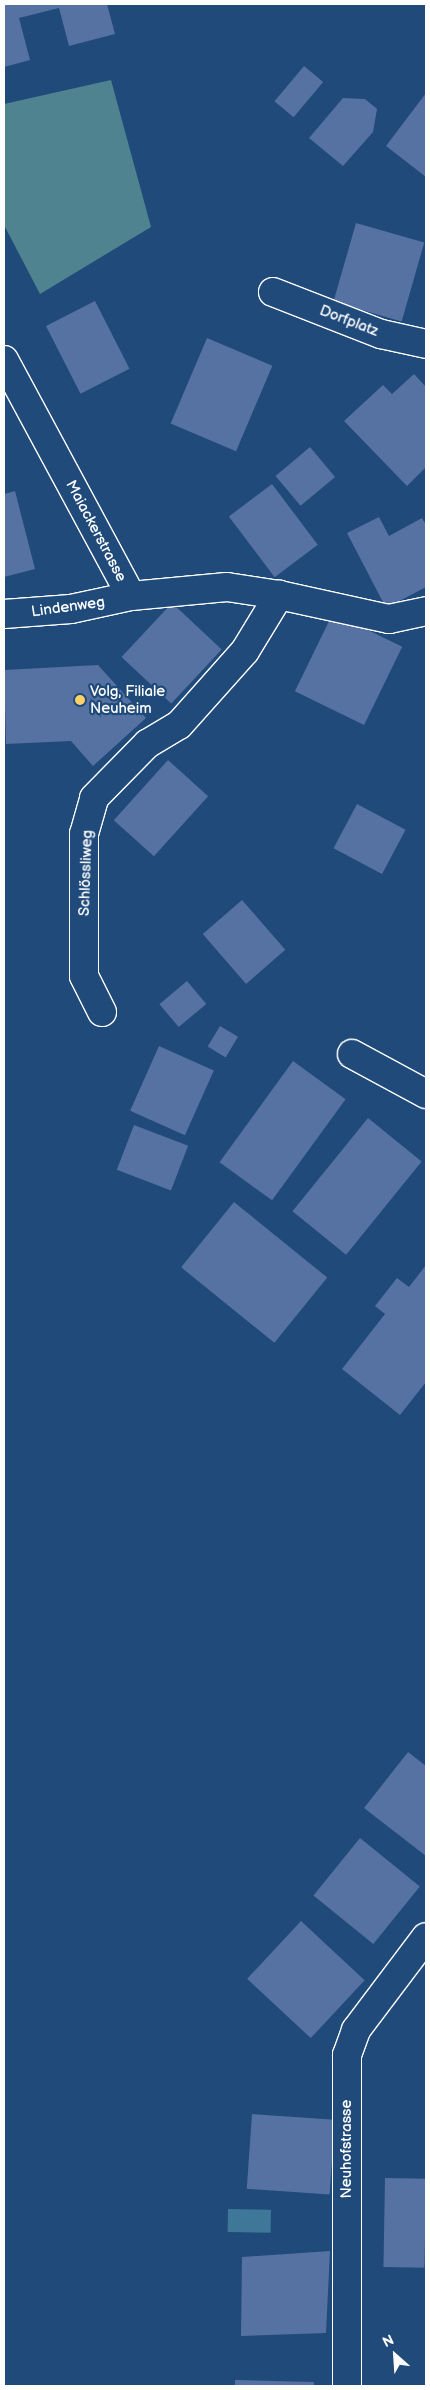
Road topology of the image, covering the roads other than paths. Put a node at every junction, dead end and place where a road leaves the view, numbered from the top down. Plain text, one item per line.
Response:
1 (273, 292) dead end
2 (426, 344) edge
3 (4, 360) edge
4 (279, 595) junction
5 (131, 596) junction
6 (426, 611) edge
7 (4, 614) edge
8 (102, 1012) dead end
9 (352, 1054) dead end
10 (426, 1094) edge
11 (426, 1937) edge
12 (347, 2386) edge

1 - 2 street, Dorfplatz
3 - 5 street, Maiackerstrasse
4 - 5 street, Maiackerstrasse
4 - 6 street, Maiackerstrasse
4 - 8 street, Schlössliweg
5 - 7 street, Lindenweg
9 - 10 street
11 - 12 street, Neuhofstrasse

